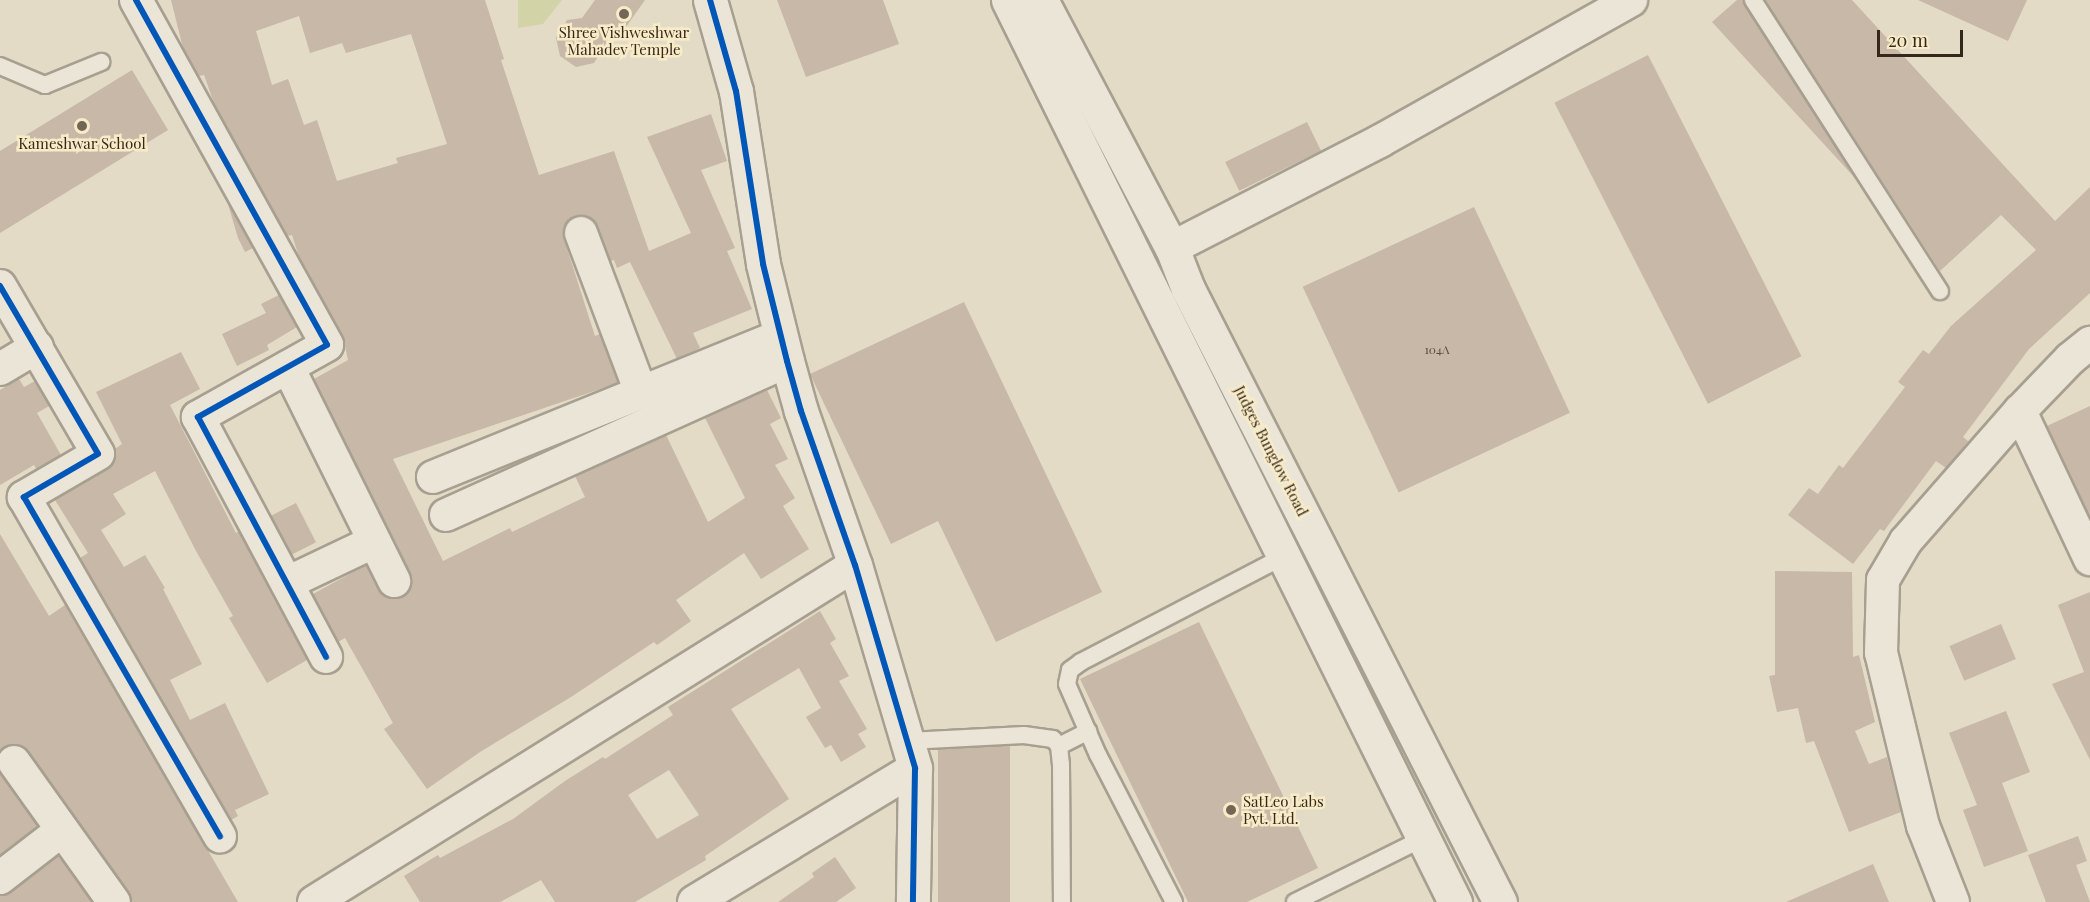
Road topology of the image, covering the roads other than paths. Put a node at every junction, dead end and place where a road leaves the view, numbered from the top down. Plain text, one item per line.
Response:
1 (136, 0) edge
2 (710, 0) edge
3 (1008, 0) edge
4 (1041, 0) edge
5 (1631, 0) edge
6 (1753, 0) edge
7 (101, 62) dead end
8 (0, 66) edge
9 (581, 233) dead end
10 (1172, 248) junction
11 (0, 286) edge
12 (1941, 291) dead end
13 (2090, 343) edge
14 (37, 347) junction
15 (784, 349) junction
16 (288, 368) junction
17 (0, 369) edge
18 (641, 393) junction
19 (2020, 411) junction
20 (433, 477) dead end
21 (446, 516) dead end
22 (373, 542) junction
23 (1285, 556) junction
24 (2090, 559) edge
25 (855, 566) junction
26 (394, 581) dead end
27 (287, 583) junction
28 (326, 657) dead end
29 (1088, 731) junction
30 (1059, 746) junction
31 (912, 755) junction
32 (14, 762) dead end
33 (62, 830) junction
34 (220, 837) dead end
35 (1424, 838) junction
36 (0, 878) edge
37 (704, 899) edge
38 (114, 902) edge
39 (314, 902) edge
40 (913, 902) edge
41 (1062, 902) edge
42 (1174, 902) edge
43 (1295, 902) edge
44 (1455, 902) edge
45 (1500, 902) edge
46 (1953, 902) edge

1 - 16 street
2 - 15 main road
3 - 23 main road
4 - 10 main road, Judges Bunglow Road
5 - 10 street
6 - 12 lane
7 - 8 lane
9 - 18 street
10 - 45 main road, Judges Bunglow Road
11 - 14 street
13 - 19 street
14 - 17 street
14 - 34 street
15 - 18 street
15 - 21 street
15 - 25 main road
16 - 22 street
16 - 27 street
18 - 20 street
19 - 24 street
19 - 46 street
22 - 26 street
22 - 27 street
23 - 29 lane
23 - 35 main road
25 - 31 main road
25 - 39 street
27 - 28 street
29 - 30 lane
29 - 42 lane
30 - 31 lane
30 - 41 lane
31 - 37 street
31 - 40 main road
32 - 33 street
33 - 36 street
33 - 38 street
35 - 43 lane
35 - 44 main road

